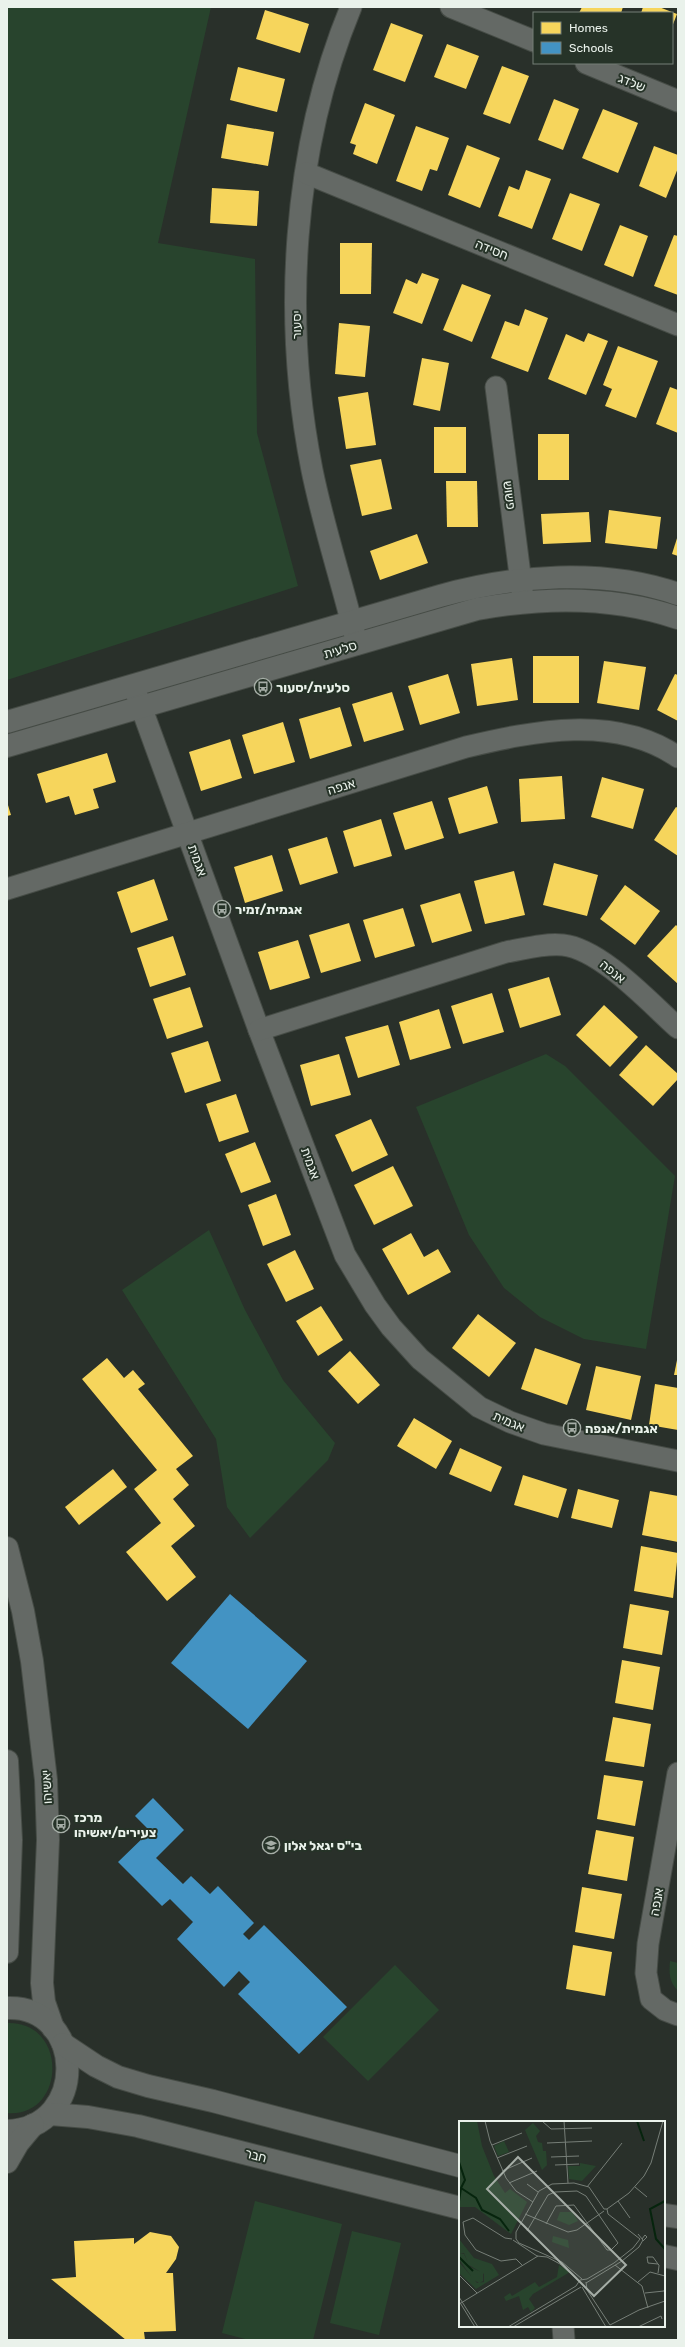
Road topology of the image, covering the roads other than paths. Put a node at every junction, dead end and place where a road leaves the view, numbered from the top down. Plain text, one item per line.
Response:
1 (351, 7) edge
2 (451, 7) edge
3 (533, 41) edge
4 (588, 64) edge
5 (678, 101) edge
6 (306, 173) junction
7 (678, 325) edge
8 (496, 387) dead end
9 (521, 580) junction
10 (678, 594) edge
11 (524, 602) junction
12 (678, 618) edge
13 (352, 621) junction
14 (358, 644) junction
15 (134, 685) junction
16 (142, 707) junction
17 (7, 722) edge
18 (7, 746) edge
19 (678, 756) edge
20 (189, 833) junction
21 (7, 889) edge
22 (678, 1028) edge
23 (259, 1030) junction
24 (678, 1461) edge
25 (7, 1548) edge
26 (7, 1760) edge
27 (678, 1773) edge
28 (7, 1952) edge
29 (7, 2008) edge
30 (678, 2015) edge
31 (58, 2036) junction
32 (42, 2120) junction
33 (7, 2131) edge
34 (7, 2162) edge
35 (459, 2166) edge
36 (459, 2208) edge
37 (665, 2215) edge
38 (678, 2217) edge
39 (665, 2256) edge
40 (678, 2259) edge
41 (563, 2327) edge
42 (564, 2340) edge

1 - 6 street, יסעור
2 - 3 street
4 - 5 street, שלדג
6 - 7 street, חסידה
6 - 13 street, יסעור
8 - 9 street, פשוש
9 - 10 street, סלעית
9 - 11 street, פשוש
9 - 13 street, סלעית
11 - 12 street, סלעית
11 - 14 street, סלעית
13 - 14 street, יסעור
13 - 15 street, סלעית
14 - 16 street, סלעית
15 - 16 street, אגמית
15 - 17 street, סלעית
16 - 18 street, סלעית
16 - 20 street, אגמית
19 - 20 street, אנפה
20 - 21 street, אנפה
20 - 23 street, אגמית
22 - 23 street, אנפה
23 - 24 street, אגמית
25 - 31 street, יאשיהו
26 - 28 street
27 - 30 street, אנפה
29 - 31 street
31 - 32 street, יאשיהו
31 - 35 street
32 - 33 street
32 - 34 street
32 - 36 street, חבר
37 - 38 street
39 - 40 street
41 - 42 street

